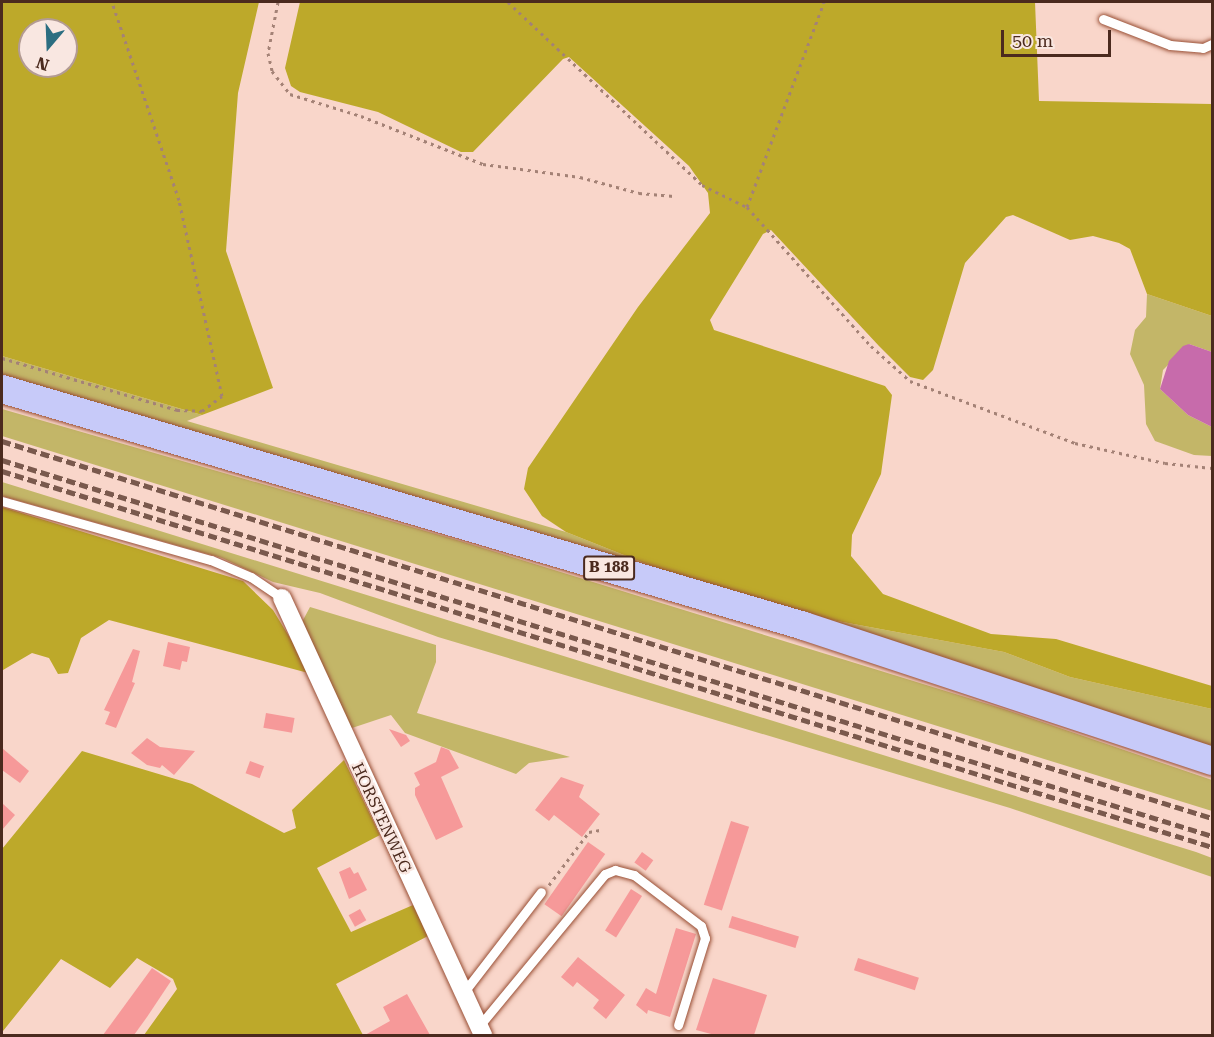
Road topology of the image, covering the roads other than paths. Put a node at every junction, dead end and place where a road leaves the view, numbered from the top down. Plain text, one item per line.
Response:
1 (1103, 19) dead end
2 (1212, 44) edge
3 (2, 389) edge
4 (2, 501) edge
5 (282, 598) joint
6 (1212, 761) edge
7 (541, 892) road end
8 (464, 992) junction
9 (678, 1024) dead end
10 (481, 1030) edge

1 - 2 lane
3 - 6 main road, B 188
4 - 5 lane
5 - 8 street, HORSTENWEG
7 - 8 lane
8 - 10 street, HORSTENWEG
9 - 10 lane

